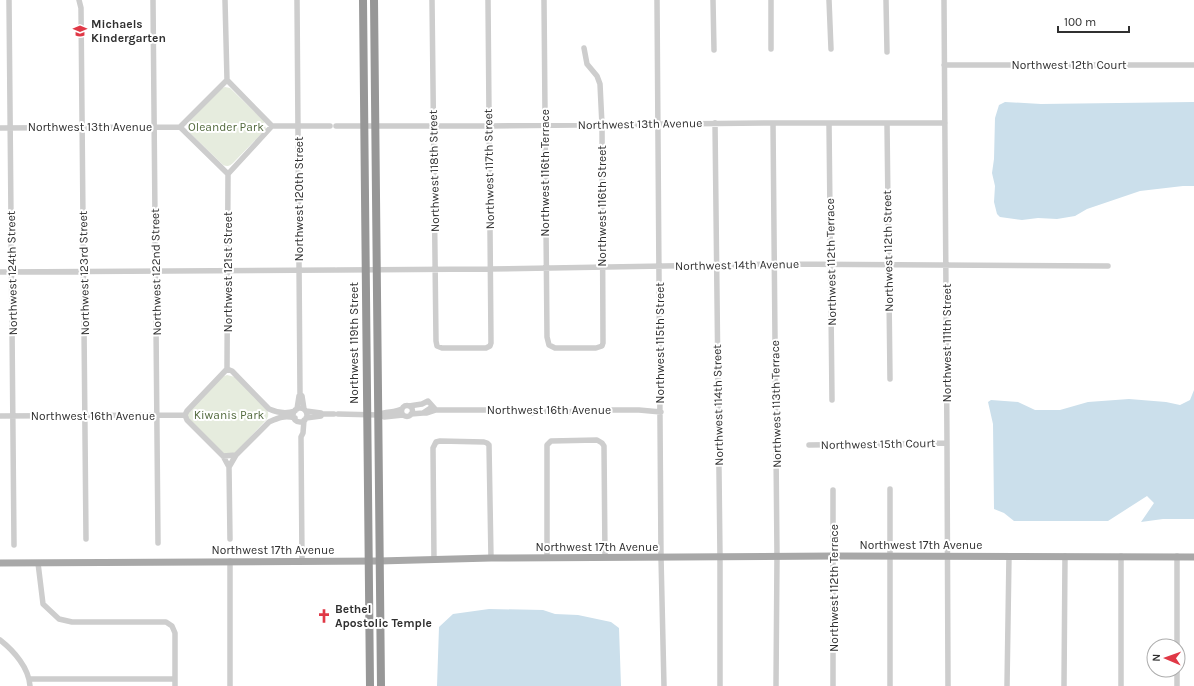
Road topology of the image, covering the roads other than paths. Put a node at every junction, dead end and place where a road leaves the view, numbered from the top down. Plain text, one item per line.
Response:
1 (9, 0) edge
2 (80, 0) edge
3 (83, 0) edge
4 (154, 0) edge
5 (226, 0) edge
6 (363, 0) edge
7 (374, 0) edge
8 (432, 0) edge
9 (488, 0) edge
10 (544, 0) edge
11 (657, 0) edge
12 (713, 0) edge
13 (770, 0) edge
14 (830, 0) edge
15 (886, 0) edge
16 (944, 0) edge
17 (297, 1) edge
18 (81, 8) junction
19 (584, 48) dead end
20 (771, 49) dead end
21 (831, 49) dead end
22 (714, 50) dead end
23 (887, 52) dead end
24 (944, 65) junction
25 (1194, 65) edge
26 (227, 80) junction
27 (716, 123) junction
28 (773, 123) junction
29 (829, 123) junction
30 (887, 123) junction
31 (945, 123) junction
32 (658, 124) junction
33 (602, 125) junction
34 (180, 126) junction
35 (272, 126) junction
36 (330, 126) dead end
37 (336, 126) dead end
38 (364, 126) junction
39 (375, 126) junction
40 (434, 126) junction
41 (488, 126) junction
42 (545, 126) junction
43 (10, 127) junction
44 (154, 127) junction
45 (298, 127) junction
46 (0, 128) edge
47 (82, 128) junction
48 (228, 174) junction
49 (774, 264) junction
50 (831, 264) junction
51 (717, 265) junction
52 (888, 265) junction
53 (946, 265) junction
54 (1108, 266) dead end
55 (660, 267) junction
56 (546, 268) junction
57 (602, 268) junction
58 (435, 269) junction
59 (490, 269) junction
60 (228, 270) junction
61 (299, 270) junction
62 (366, 270) junction
63 (377, 270) junction
64 (84, 271) junction
65 (156, 271) junction
66 (0, 272) edge
67 (12, 272) junction
68 (491, 339) joint
69 (549, 345) joint
70 (227, 369) junction
71 (890, 379) dead end
72 (300, 394) junction
73 (832, 400) dead end
74 (422, 404) junction
75 (409, 406) junction
76 (434, 408) junction
77 (269, 409) junction
78 (402, 409) junction
79 (296, 410) junction
80 (305, 410) junction
81 (423, 412) junction
82 (661, 412) junction
83 (322, 414) junction
84 (411, 414) junction
85 (157, 415) junction
86 (185, 415) junction
87 (367, 415) junction
88 (378, 415) junction
89 (403, 415) junction
90 (0, 416) edge
91 (13, 416) junction
92 (85, 416) junction
93 (296, 419) junction
94 (305, 419) junction
95 (269, 422) junction
96 (301, 436) junction
97 (947, 443) junction
98 (809, 445) dead end
99 (236, 455) junction
100 (223, 456) junction
101 (229, 467) junction
102 (890, 489) dead end
103 (833, 490) dead end
104 (86, 539) dead end
105 (230, 539) dead end
106 (158, 543) dead end
107 (14, 545) dead end
108 (948, 555) junction
109 (777, 556) junction
110 (834, 556) junction
111 (891, 556) junction
112 (1009, 556) junction
113 (1065, 556) junction
114 (1121, 556) junction
115 (1177, 556) junction
116 (605, 557) junction
117 (661, 557) junction
118 (720, 557) junction
119 (1194, 557) edge
120 (491, 558) junction
121 (547, 558) junction
122 (302, 560) junction
123 (434, 560) junction
124 (230, 561) junction
125 (368, 561) junction
126 (379, 561) junction
127 (0, 563) edge
128 (38, 563) junction
129 (1177, 638) edge
130 (0, 640) edge
131 (175, 678) junction
132 (29, 679) junction
133 (30, 686) edge
134 (175, 686) edge
135 (230, 686) edge
136 (370, 686) edge
137 (381, 686) edge
138 (664, 686) edge
139 (720, 686) edge
140 (776, 686) edge
141 (833, 686) edge
142 (890, 686) edge
143 (948, 686) edge
144 (1007, 686) edge
145 (1064, 686) edge
146 (1121, 686) edge

1 - 43 street, Northwest 124th Street
2 - 18 street, Northwest 123rd Street
3 - 18 street, Northwest 123rd Street
4 - 44 street, Northwest 122nd Street
5 - 26 street
6 - 38 highway, Northwest 119th Street
7 - 39 highway, Northwest 119th Street
8 - 40 street, Northwest 118th Street
9 - 41 street, Northwest 117th Street
10 - 42 street, Northwest 116th Terrace
11 - 32 street, Northwest 115th Street
12 - 22 street
13 - 20 street
14 - 21 street
15 - 23 street
16 - 24 street, Northwest 111th Street
17 - 45 street, Northwest 120th Street
18 - 47 street, Northwest 123rd Street
19 - 33 street, Northwest 116th Street
24 - 25 street, Northwest 12th Court
24 - 31 street, Northwest 111th Street
26 - 34 street
26 - 35 street
27 - 28 street, Northwest 13th Avenue
27 - 32 street, Northwest 13th Avenue
27 - 51 street, Northwest 114th Street
28 - 29 street, Northwest 13th Avenue
28 - 49 street, Northwest 113th Terrace
29 - 30 street, Northwest 13th Avenue
29 - 50 street, Northwest 112th Terrace
30 - 31 street, Northwest 13th Avenue
30 - 52 street, Northwest 112th Street
31 - 53 street, Northwest 111th Street
32 - 33 street, Northwest 13th Avenue
32 - 55 street, Northwest 115th Street
33 - 42 street, Northwest 13th Avenue
33 - 57 street, Northwest 116th Street
34 - 44 street, Northwest 13th Avenue
34 - 48 street
35 - 45 street
35 - 48 street
36 - 45 street
37 - 38 street, Northwest 13th Avenue
38 - 39 street, Northwest 13th Avenue
38 - 62 highway, Northwest 119th Street
39 - 40 street, Northwest 13th Avenue
39 - 63 highway, Northwest 119th Street
40 - 41 street, Northwest 13th Avenue
40 - 58 street, Northwest 118th Street
41 - 42 street, Northwest 13th Avenue
41 - 59 street, Northwest 117th Street
42 - 56 street, Northwest 116th Terrace
43 - 46 street, Northwest 13th Avenue
43 - 47 street, Northwest 13th Avenue
43 - 67 street, Northwest 124th Street
44 - 47 street, Northwest 13th Avenue
44 - 65 street, Northwest 122nd Street
45 - 61 street, Northwest 120th Street
47 - 64 street, Northwest 123rd Street
48 - 60 street, Northwest 121st Street
49 - 50 street, Northwest 14th Avenue
49 - 51 street, Northwest 14th Avenue
49 - 109 street, Northwest 113th Terrace
50 - 52 street, Northwest 14th Avenue
50 - 73 street, Northwest 112th Terrace
51 - 55 street, Northwest 14th Avenue
51 - 118 street, Northwest 114th Street
52 - 53 street, Northwest 14th Avenue
52 - 71 street, Northwest 112th Street
53 - 54 street, Northwest 14th Avenue
53 - 97 street, Northwest 111th Street
55 - 57 street, Northwest 14th Avenue
55 - 82 street, Northwest 115th Street
56 - 57 street, Northwest 14th Avenue
56 - 59 street, Northwest 14th Avenue
56 - 69 street, Northwest 116th Terrace
57 - 69 street, Northwest 116th Street
58 - 59 street, Northwest 14th Avenue
58 - 63 street, Northwest 14th Avenue
58 - 68 street, Northwest 118th Street
59 - 68 street, Northwest 117th Street
60 - 61 street, Northwest 14th Avenue
60 - 65 street, Northwest 14th Avenue
60 - 70 street, Northwest 121st Street
61 - 62 street, Northwest 14th Avenue
61 - 72 street, Northwest 120th Street
62 - 63 street, Northwest 14th Avenue
62 - 87 highway, Northwest 119th Street
63 - 88 highway, Northwest 119th Street
64 - 65 street, Northwest 14th Avenue
64 - 67 street, Northwest 14th Avenue
64 - 92 street, Northwest 123rd Street
65 - 85 street, Northwest 122nd Street
66 - 67 street, Northwest 14th Avenue
67 - 91 street, Northwest 124th Street
70 - 77 street
70 - 86 street
72 - 79 street, Northwest 120th Street
72 - 80 street, Northwest 120th Street
74 - 75 street, Northwest 16th Avenue
74 - 76 street, Northwest 16th Avenue
74 - 81 street
75 - 78 street, Northwest 16th Avenue
75 - 84 street
76 - 81 street, Northwest 16th Avenue
76 - 82 street, Northwest 16th Avenue
77 - 79 street
77 - 95 street
78 - 88 street, Northwest 16th Avenue
78 - 89 street
79 - 80 street
79 - 93 street, Northwest 120th Street
80 - 83 street
80 - 94 street, Northwest 120th Street
81 - 84 street, Northwest 16th Avenue
82 - 117 street, Northwest 115th Street
83 - 87 street, Northwest 16th Avenue
83 - 94 street
84 - 89 street, Northwest 16th Avenue
85 - 86 street, Northwest 16th Avenue
85 - 92 street, Northwest 16th Avenue
85 - 106 street, Northwest 122nd Street
86 - 100 street
87 - 88 street, Northwest 16th Avenue
87 - 125 highway, Northwest 119th Street
88 - 89 street, Northwest 16th Avenue
88 - 126 highway, Northwest 119th Street
90 - 91 street, Northwest 16th Avenue
91 - 92 street, Northwest 16th Avenue
91 - 107 street, Northwest 124th Street
92 - 104 street, Northwest 123rd Street
93 - 94 street
93 - 95 street
93 - 96 street, Northwest 120th Street
94 - 96 street, Northwest 120th Street
95 - 99 street
96 - 122 street, Northwest 120th Street
97 - 98 street, Northwest 15th Court
97 - 108 street, Northwest 111th Street
99 - 100 street
99 - 101 street
100 - 101 street
101 - 105 street
102 - 111 street
103 - 110 street, Northwest 112th Terrace
108 - 111 main road, Northwest 17th Avenue
108 - 112 main road, Northwest 17th Avenue
108 - 143 street, Northwest 111th Street
109 - 110 main road, Northwest 17th Avenue
109 - 118 main road, Northwest 17th Avenue
109 - 140 street, Northwest 113th Terrace
110 - 111 main road, Northwest 17th Avenue
110 - 141 street, Northwest 112th Terrace
111 - 142 street
112 - 113 main road, Northwest 17th Avenue
112 - 144 street
113 - 114 main road, Northwest 17th Avenue
113 - 145 street
114 - 115 main road, Northwest 17th Avenue
114 - 146 street
115 - 119 main road, Northwest 17th Avenue
115 - 129 street
116 - 117 main road, Northwest 17th Avenue
116 - 121 main road, Northwest 17th Avenue
116 - 121 street
117 - 118 main road, Northwest 17th Avenue
117 - 138 street, Northwest 115th Street
118 - 139 street, Northwest 114th Street
120 - 121 main road, Northwest 17th Avenue
120 - 123 main road, Northwest 17th Avenue
120 - 123 street
122 - 124 main road, Northwest 17th Avenue
122 - 125 main road, Northwest 17th Avenue
123 - 126 main road, Northwest 17th Avenue
124 - 128 main road, Northwest 17th Avenue
124 - 135 street
125 - 126 main road, Northwest 17th Avenue
125 - 136 highway, Northwest 119th Street
126 - 137 highway, Northwest 119th Street
127 - 128 main road, Northwest 17th Avenue
128 - 131 street
130 - 132 street
131 - 132 street
131 - 134 street
132 - 133 street

